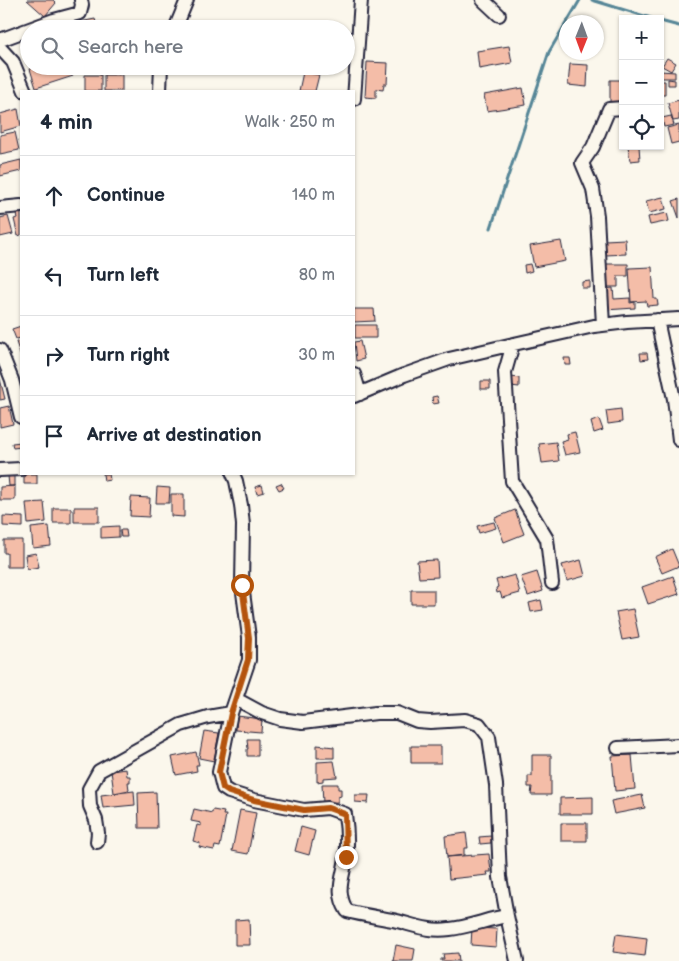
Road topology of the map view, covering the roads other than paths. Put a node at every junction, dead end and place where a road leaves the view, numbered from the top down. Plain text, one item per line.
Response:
1 (81, 0) edge
2 (187, 0) edge
3 (361, 0) edge
4 (483, 0) edge
5 (499, 15) dead end
6 (56, 20) edge
7 (178, 20) edge
8 (20, 32) edge
9 (0, 40) edge
10 (0, 48) edge
11 (161, 75) edge
12 (25, 90) edge
13 (160, 90) edge
14 (355, 90) edge
15 (619, 108) edge
16 (20, 206) edge
17 (0, 208) edge
18 (679, 319) edge
19 (657, 320) junction
20 (603, 325) junction
21 (513, 344) junction
22 (0, 350) edge
23 (355, 381) edge
24 (357, 395) edge
25 (20, 413) edge
26 (679, 440) edge
27 (0, 470) edge
28 (20, 470) edge
29 (233, 475) edge
30 (552, 583) dead end
31 (236, 698) junction
32 (231, 713) junction
33 (679, 745) edge
34 (618, 748) dead end
35 (97, 842) dead end
36 (507, 916) junction
37 (518, 961) edge

1 - 6 street
2 - 7 street
3 - 14 street
4 - 5 street
8 - 9 street
10 - 12 street
11 - 13 street
15 - 20 street
16 - 17 street
18 - 19 street
19 - 20 street
19 - 26 street
20 - 21 street
21 - 24 street
21 - 30 street
22 - 25 street
23 - 24 street
27 - 28 street
29 - 31 street
31 - 32 street
31 - 36 street
32 - 35 street
32 - 36 street
33 - 34 street
36 - 37 street

